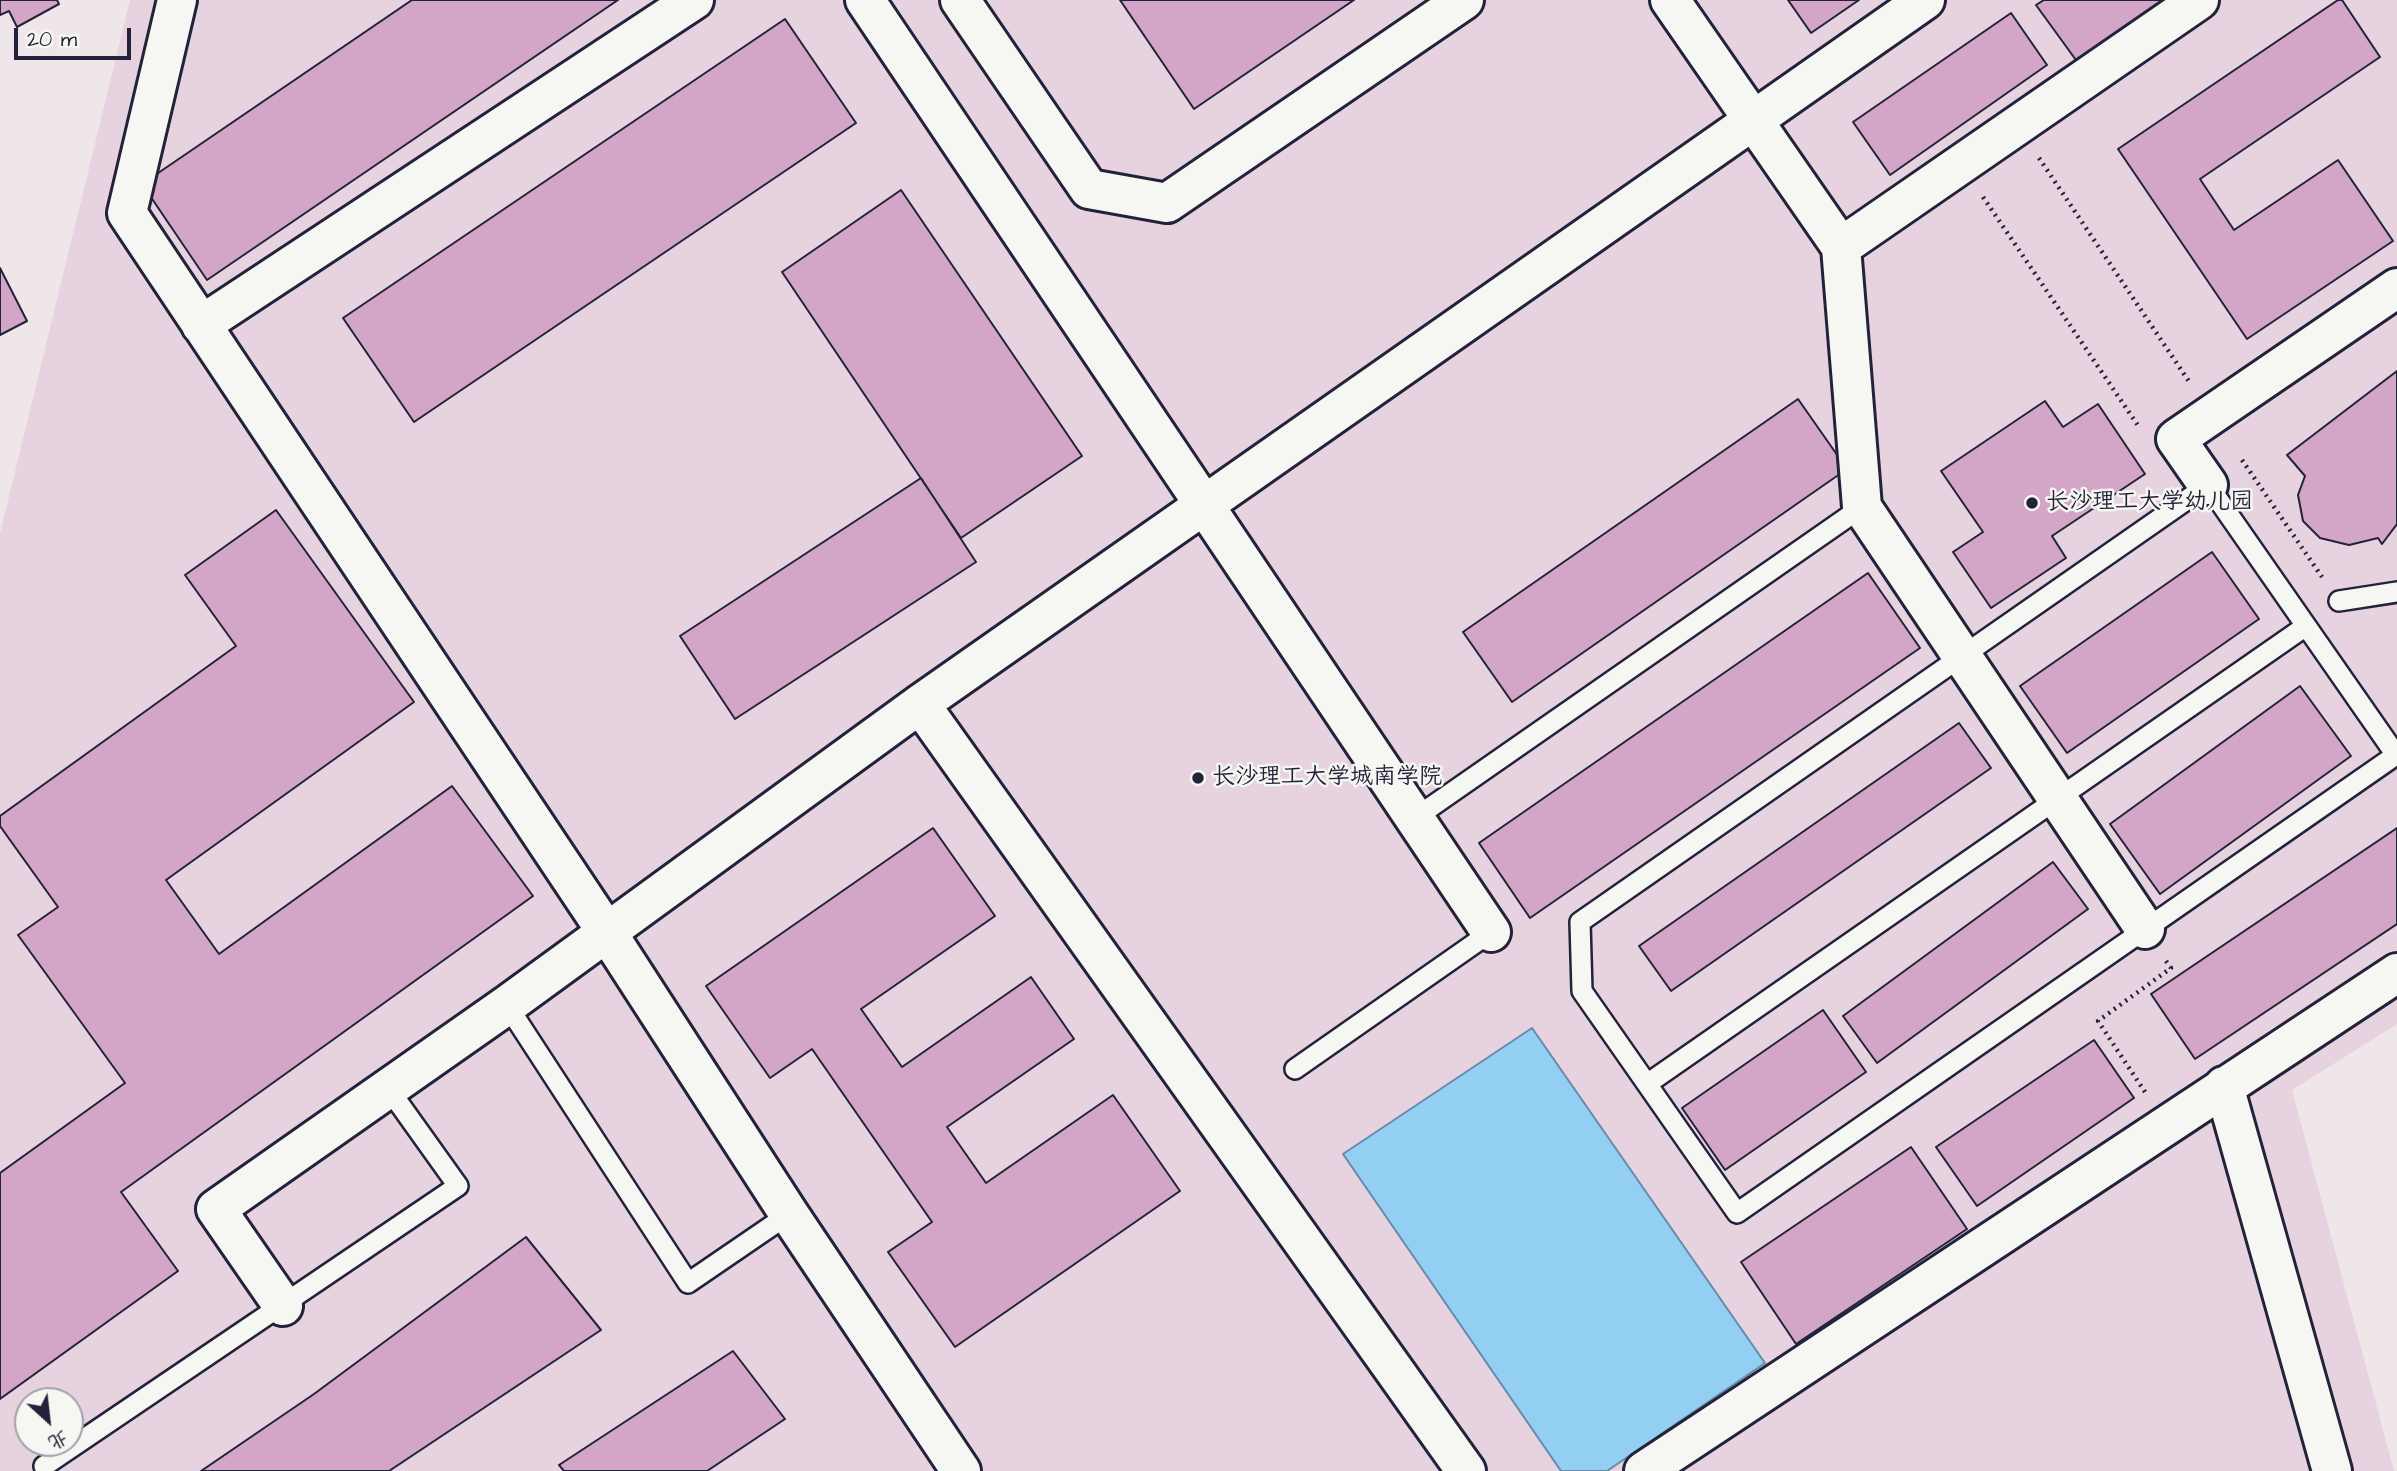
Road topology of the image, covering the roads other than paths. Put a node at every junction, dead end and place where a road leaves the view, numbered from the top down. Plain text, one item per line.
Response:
1 (177, 0) edge
2 (694, 0) edge
3 (865, 0) edge
4 (960, 0) edge
5 (1464, 0) edge
6 (1670, 0) edge
7 (1925, 0) edge
8 (2199, 0) edge
9 (1753, 119) junction
10 (1841, 247) junction
11 (2397, 288) edge
12 (201, 325) junction
13 (2208, 485) junction
14 (1205, 503) junction
15 (1862, 507) junction
16 (2397, 592) edge
17 (2339, 601) road end
18 (2306, 626) junction
19 (1962, 656) junction
20 (920, 704) junction
21 (2058, 799) junction
22 (1415, 818) junction
23 (2145, 929) junction
24 (606, 931) junction
25 (1491, 932) joint
26 (2397, 973) edge
27 (507, 1005) junction
28 (1295, 1069) dead end
29 (1647, 1084) junction
30 (2224, 1086) junction
31 (388, 1088) junction
32 (789, 1213) junction
33 (283, 1306) junction
34 (44, 1466) dead end
35 (961, 1471) edge
36 (1466, 1471) edge
37 (1644, 1471) edge
38 (2332, 1471) edge

1 - 12 street
2 - 12 street
3 - 14 street
4 - 5 street
6 - 9 street
7 - 9 street
8 - 10 street
9 - 10 street
9 - 14 street
10 - 15 street
11 - 13 street
12 - 24 street
13 - 18 lane
13 - 19 lane
14 - 20 street
14 - 22 street
15 - 19 street
15 - 22 lane
16 - 17 lane
18 - 21 lane
18 - 23 lane
19 - 21 street
19 - 29 lane
20 - 24 street
20 - 36 street
21 - 23 street
21 - 29 lane
22 - 25 street
23 - 29 lane
24 - 27 street
24 - 32 street
25 - 28 lane
26 - 30 street
27 - 31 street
27 - 32 lane
30 - 37 street
30 - 38 street
31 - 33 street
31 - 33 lane
32 - 35 street
33 - 34 lane

